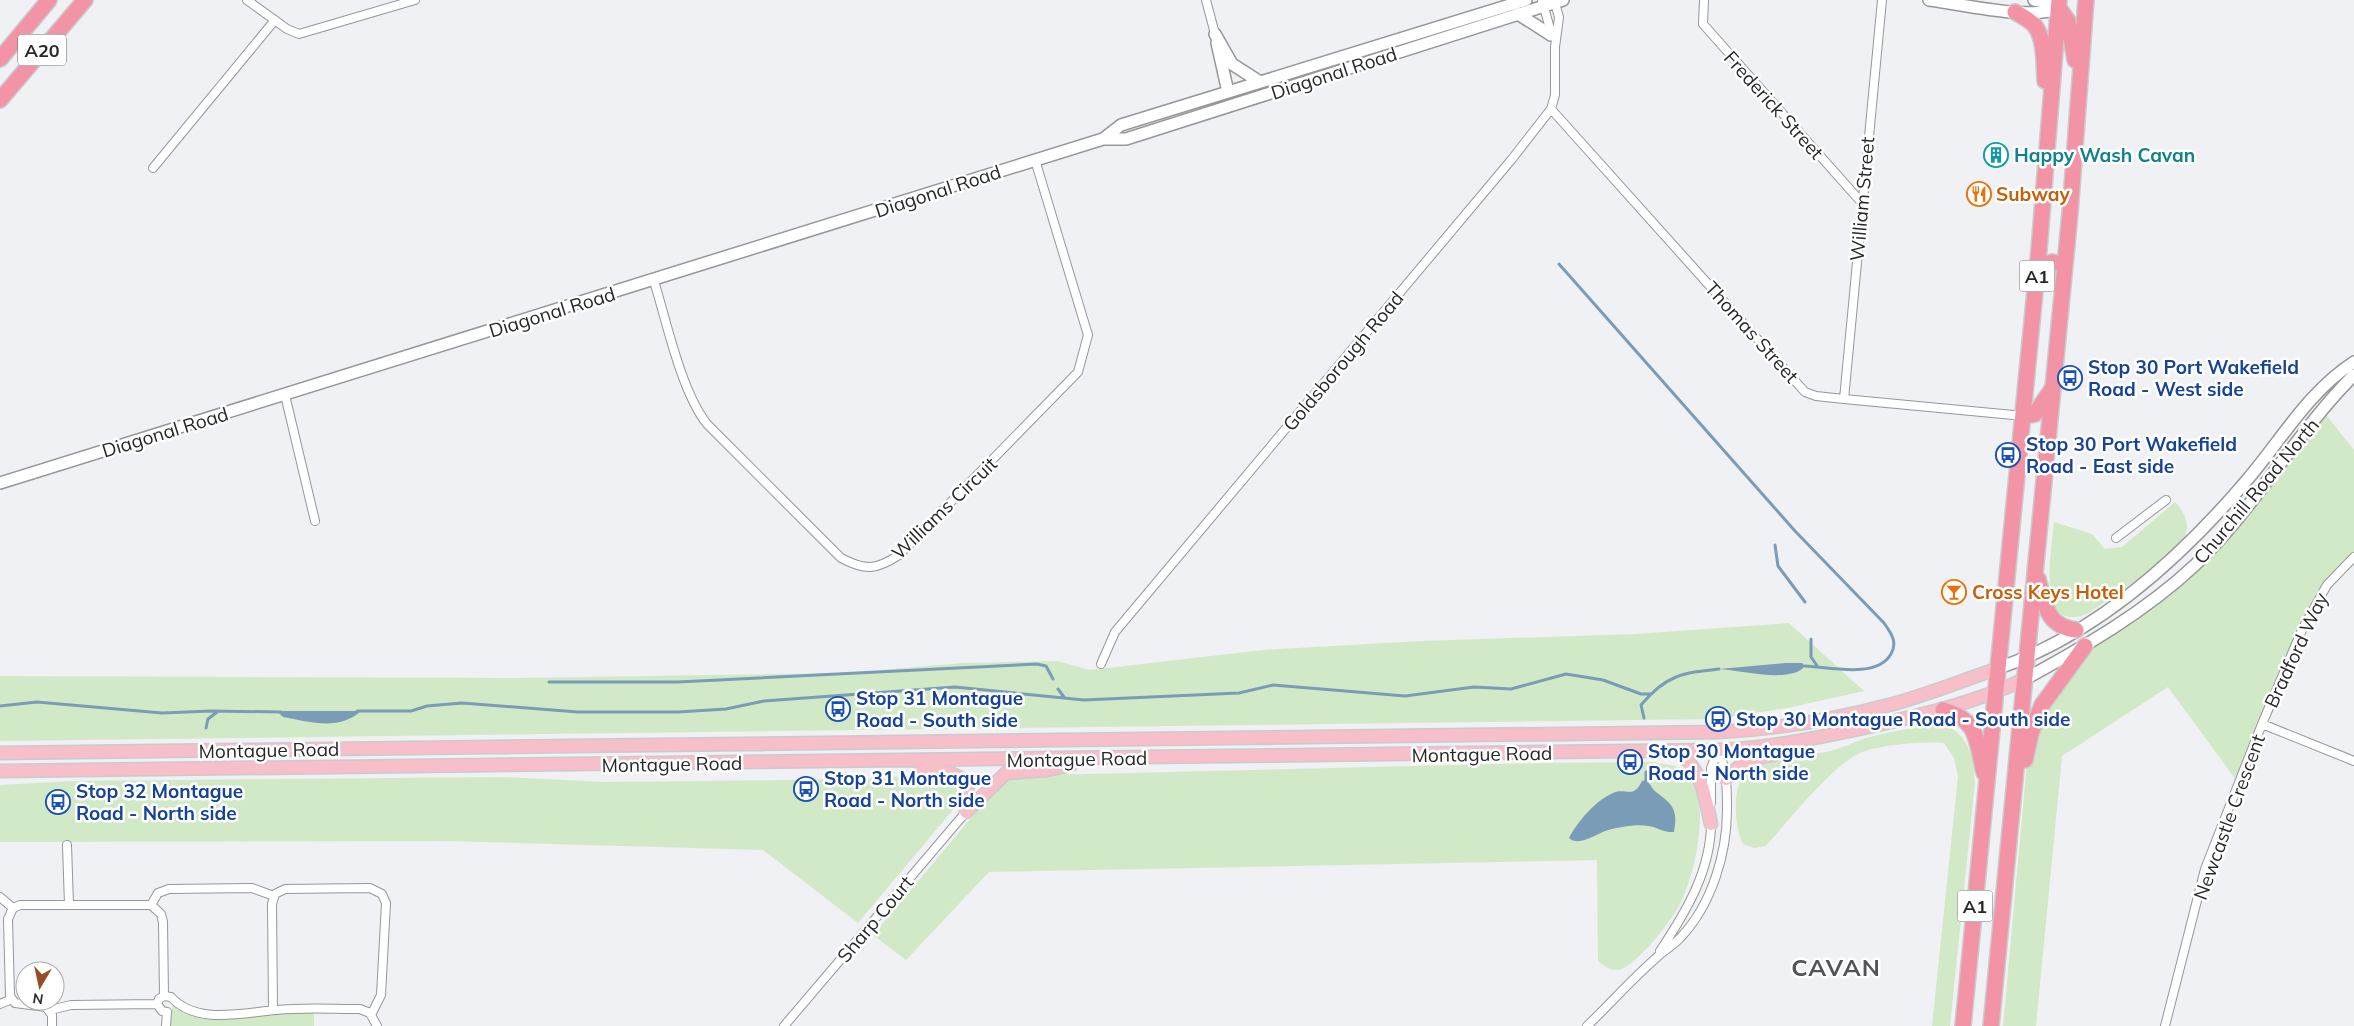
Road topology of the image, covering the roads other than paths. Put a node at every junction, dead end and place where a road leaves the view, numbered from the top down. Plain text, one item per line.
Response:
1 (49, 0) edge
2 (85, 0) edge
3 (247, 0) edge
4 (414, 0) edge
5 (1206, 0) edge
6 (1526, 0) edge
7 (1704, 0) edge
8 (1882, 0) edge
9 (1929, 0) edge
10 (2034, 0) edge
11 (2086, 0) edge
12 (1551, 2) edge
13 (2062, 3) edge
14 (2015, 12) junction
15 (1518, 14) junction
16 (275, 20) junction
17 (1215, 34) junction
18 (1551, 35) junction
19 (1555, 47) junction
20 (0, 59) edge
21 (1260, 82) junction
22 (1228, 92) junction
23 (2078, 93) junction
24 (1260, 97) junction
25 (0, 100) edge
26 (1551, 109) junction
27 (2049, 137) junction
28 (1103, 139) junction
29 (1035, 160) junction
30 (153, 168) dead end
31 (1862, 203) junction
32 (2066, 266) junction
33 (654, 280) junction
34 (2035, 295) junction
35 (2354, 362) edge
36 (2354, 376) edge
37 (2054, 385) junction
38 (285, 395) junction
39 (1844, 399) junction
40 (2024, 416) junction
41 (0, 483) edge
42 (2166, 500) dead end
43 (315, 521) dead end
44 (2209, 524) junction
45 (2116, 538) dead end
46 (2215, 544) junction
47 (2354, 557) edge
48 (2035, 570) junction
49 (2076, 630) junction
50 (2085, 646) junction
51 (2027, 658) junction
52 (1101, 664) dead end
53 (1999, 668) junction
54 (2025, 679) junction
55 (1996, 693) junction
56 (1943, 710) junction
57 (2262, 724) junction
58 (1775, 727) junction
59 (1864, 728) junction
60 (1611, 734) junction
61 (1718, 750) junction
62 (1678, 752) junction
63 (0, 753) edge
64 (1107, 759) junction
65 (2354, 761) edge
66 (888, 762) junction
67 (0, 771) edge
68 (1726, 779) junction
69 (1987, 786) junction
70 (966, 812) junction
71 (1711, 824) junction
72 (2011, 826) junction
73 (67, 846) dead end
74 (274, 896) junction
75 (0, 897) edge
76 (69, 905) junction
77 (151, 905) junction
78 (13, 908) junction
79 (1656, 957) junction
80 (164, 996) junction
81 (12, 999) junction
82 (15, 1001) edge
83 (174, 1003) junction
84 (0, 1004) edge
85 (158, 1004) junction
86 (65, 1006) edge
87 (273, 1010) junction
88 (50, 1011) edge
89 (167, 1012) junction
90 (371, 1015) junction
91 (52, 1026) edge
92 (166, 1026) edge
93 (377, 1026) edge
94 (784, 1026) edge
95 (1587, 1026) edge
96 (1963, 1026) edge
97 (1991, 1026) edge
98 (2165, 1026) edge

1 - 20 highway, A20
2 - 25 highway, A20
3 - 16 street
4 - 16 street
5 - 17 street
6 - 21 street, Diagonal Road
7 - 31 street, Frederick Street
8 - 31 street, William Street
9 - 14 street
10 - 13 street
11 - 23 highway, A1
12 - 15 street, Diagonal Road
12 - 18 street, Goldsborough Road
12 - 19 street, Goldsborough Road
13 - 14 street
13 - 23 highway
13 - 27 highway, A1
14 - 27 highway
15 - 18 street
15 - 24 street, Diagonal Road
16 - 30 street
17 - 21 street
17 - 22 street
18 - 19 street, Goldsborough Road
19 - 26 street, Goldsborough Road
21 - 22 street, Diagonal Road
22 - 24 street
22 - 28 street, Diagonal Road
23 - 32 highway, A1
24 - 28 street, Diagonal Road
26 - 39 street, Thomas Street
26 - 52 street, Goldsborough Road
27 - 34 highway, A1
28 - 29 street, Diagonal Road
29 - 33 street, Diagonal Road
29 - 33 street, Williams Circuit
31 - 39 street, William Street
32 - 34 highway
32 - 37 highway, A1
33 - 38 street, Diagonal Road
34 - 40 highway, A1
35 - 44 street, Churchill Road North
36 - 46 street, Churchill Road North
37 - 40 highway
37 - 48 highway, A1
38 - 41 street, Diagonal Road
38 - 43 street
39 - 40 street, Thomas Street
40 - 53 highway, A1
42 - 45 street
44 - 46 street
44 - 49 street, Churchill Road North
46 - 50 street, Churchill Road North
47 - 57 street, Bradford Way
48 - 49 highway
48 - 51 highway, A1
49 - 51 street, Churchill Road North
50 - 54 street, Churchill Road North
50 - 72 highway
51 - 53 street, Churchill Road North
51 - 54 highway, A1
53 - 55 highway, A1
53 - 58 main road, Montague Road
54 - 55 main road, Montague Road
54 - 72 highway, A1
55 - 56 main road, Montague Road
55 - 69 highway, A1
56 - 59 main road, Montague Road
56 - 69 highway
57 - 65 street
57 - 98 street, Newcastle Crescent
58 - 60 main road, Montague Road
58 - 61 main road
59 - 61 main road, Montague Road
59 - 68 main road
60 - 61 main road
60 - 63 main road, Montague Road
61 - 62 main road, Montague Road
61 - 68 street
61 - 71 street
62 - 64 main road, Montague Road
62 - 71 main road
64 - 66 main road, Montague Road
64 - 70 main road
66 - 67 main road, Montague Road
66 - 70 main road
68 - 79 street
69 - 96 highway, A1
70 - 94 street, Sharp Court
71 - 79 street
72 - 97 highway, A1
73 - 76 street
74 - 77 street
74 - 87 street
74 - 90 street
75 - 78 street
76 - 77 street
76 - 78 street
77 - 80 street
78 - 81 street
79 - 95 street
80 - 83 street
80 - 85 street
81 - 82 street
81 - 84 street
83 - 87 street
83 - 89 street
85 - 86 street
85 - 89 street
87 - 90 street
88 - 91 street
89 - 92 street
90 - 93 street

